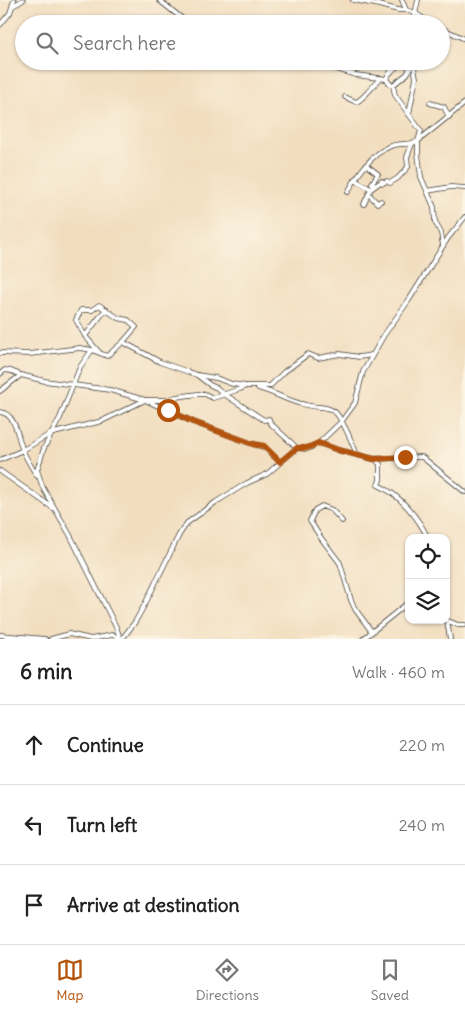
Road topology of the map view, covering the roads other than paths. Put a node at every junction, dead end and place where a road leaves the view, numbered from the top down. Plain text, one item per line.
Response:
1 (14, 0) edge
2 (23, 0) edge
3 (159, 0) edge
4 (353, 0) edge
5 (402, 0) edge
6 (418, 0) edge
7 (13, 6) junction
8 (406, 10) junction
9 (415, 13) junction
10 (178, 15) edge
11 (418, 15) edge
12 (0, 25) edge
13 (450, 32) edge
14 (465, 39) edge
15 (339, 70) edge
16 (393, 70) edge
17 (409, 70) edge
18 (415, 70) edge
19 (391, 72) joint
20 (384, 79) junction
21 (393, 85) junction
22 (344, 97) dead end
23 (430, 103) dead end
24 (465, 103) edge
25 (409, 114) junction
26 (449, 117) junction
27 (418, 141) junction
28 (412, 144) junction
29 (366, 164) junction
30 (355, 180) junction
31 (465, 188) edge
32 (371, 189) junction
33 (427, 191) junction
34 (348, 192) dead end
35 (381, 201) dead end
36 (364, 204) dead end
37 (465, 217) edge
38 (443, 246) junction
39 (106, 309) junction
40 (86, 336) junction
41 (123, 342) junction
42 (92, 350) junction
43 (99, 352) junction
44 (0, 354) edge
45 (372, 355) junction
46 (0, 374) edge
47 (21, 375) junction
48 (197, 375) junction
49 (74, 384) junction
50 (246, 386) junction
51 (256, 387) junction
52 (0, 391) edge
53 (224, 394) junction
54 (145, 400) junction
55 (0, 412) edge
56 (341, 422) junction
57 (50, 434) junction
58 (319, 443) junction
59 (297, 448) junction
60 (23, 450) junction
61 (357, 455) junction
62 (374, 459) junction
63 (0, 460) edge
64 (280, 462) junction
65 (0, 471) edge
66 (38, 478) junction
67 (465, 492) edge
68 (56, 512) junction
69 (342, 521) dead end
70 (426, 534) edge
71 (405, 605) edge
72 (450, 622) edge
73 (447, 624) edge
74 (465, 626) edge
75 (372, 632) junction
76 (0, 635) edge
77 (45, 639) edge
78 (51, 639) edge
79 (121, 639) edge
80 (362, 639) edge
81 (450, 639) edge

1 - 7 street
2 - 7 street
3 - 10 street
4 - 8 street
5 - 8 street
6 - 9 street
7 - 12 street
8 - 9 street
9 - 11 street
13 - 14 street
15 - 20 street
16 - 19 street
17 - 21 street
18 - 25 street
19 - 20 street
20 - 21 street
20 - 22 street
21 - 25 street
23 - 26 street
24 - 26 street
25 - 27 street
26 - 27 street
27 - 28 street
27 - 33 street
28 - 29 street
28 - 32 street
29 - 30 street
29 - 32 street
30 - 32 street
30 - 34 street
31 - 33 street
32 - 35 street
32 - 36 street
33 - 38 street
37 - 38 street
38 - 45 street
39 - 40 street
39 - 40 street
39 - 41 street
40 - 43 street
41 - 43 street
41 - 48 street
42 - 43 street
42 - 44 street
42 - 49 street
45 - 51 street
45 - 56 street
46 - 47 street
47 - 49 street
47 - 52 street
48 - 50 street
48 - 53 street
49 - 54 street
49 - 57 street
50 - 51 street
50 - 53 street
51 - 56 street
53 - 54 street
53 - 59 street
54 - 57 street
54 - 64 street
55 - 60 street
56 - 58 street
56 - 61 street
57 - 60 street
57 - 66 street
58 - 59 street
58 - 61 street
59 - 64 street
60 - 63 street
60 - 66 street
61 - 62 street
62 - 67 street
62 - 70 street
64 - 79 street
65 - 68 street
66 - 68 street
68 - 79 street
69 - 75 street
71 - 75 street
72 - 74 street
73 - 81 street
75 - 80 street
76 - 77 street
78 - 79 street

